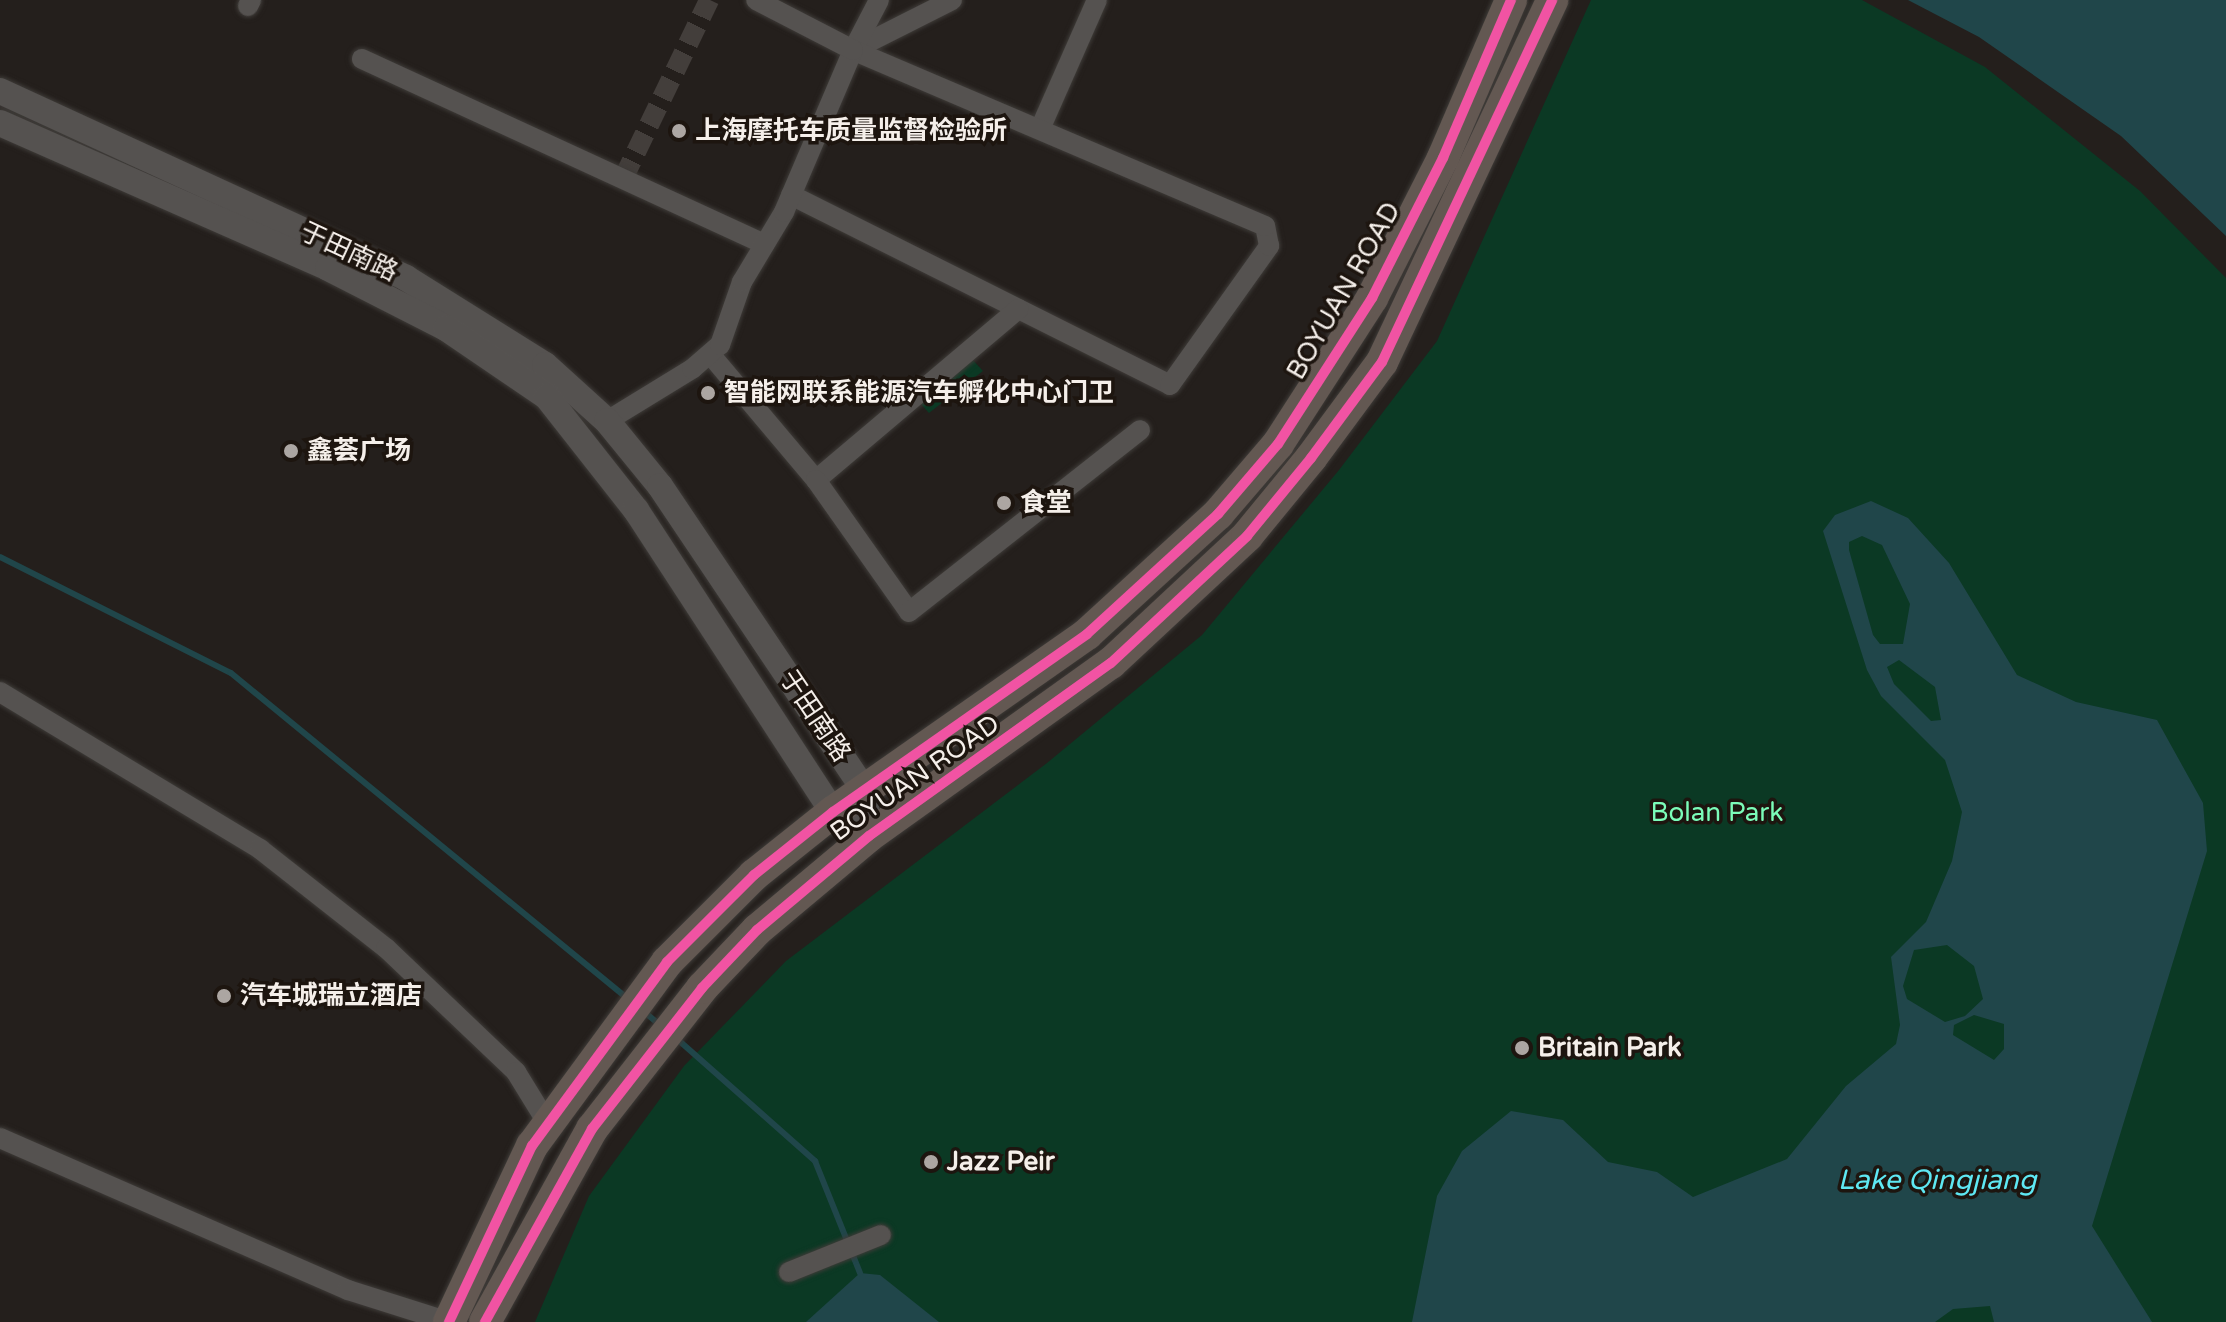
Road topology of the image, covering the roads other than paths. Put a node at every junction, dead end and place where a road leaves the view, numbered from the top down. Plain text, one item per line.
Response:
1 (879, 0) edge
2 (952, 0) edge
3 (1097, 0) edge
4 (1511, 0) edge
5 (768, 3) edge
6 (1549, 7) edge
7 (853, 50) junction
8 (362, 59) dead end
9 (0, 91) edge
10 (0, 123) edge
11 (1040, 129) junction
12 (192, 179) junction
13 (791, 195) junction
14 (182, 204) junction
15 (764, 244) junction
16 (1018, 309) junction
17 (710, 354) junction
18 (607, 421) junction
19 (1140, 430) dead end
20 (816, 480) junction
21 (0, 692) edge
22 (864, 790) junction
23 (833, 812) junction
24 (869, 836) junction
25 (548, 1124) junction
26 (0, 1138) edge
27 (881, 1235) dead end
28 (789, 1272) dead end
29 (449, 1322) edge
30 (485, 1322) edge

1 - 7 street
2 - 7 street
3 - 11 street
4 - 22 main road, BOYUAN ROAD
5 - 7 street
6 - 24 main road, BOYUAN ROAD
7 - 11 street
7 - 13 street
8 - 15 street
9 - 12 street, 于田南路
10 - 14 street, 于田南路
11 - 16 street
12 - 14 street
12 - 18 street, 于田南路
13 - 15 street
13 - 16 street
14 - 23 street, 于田南路
15 - 17 street
16 - 20 street
17 - 18 street
17 - 20 street
18 - 22 street, 于田南路
19 - 20 street
21 - 25 street
22 - 23 main road, BOYUAN ROAD
22 - 24 street, 于田南路
23 - 24 street, 于田南路
23 - 25 main road, BOYUAN ROAD
24 - 30 main road, BOYUAN ROAD
25 - 29 main road, BOYUAN ROAD
26 - 29 street
27 - 28 street

